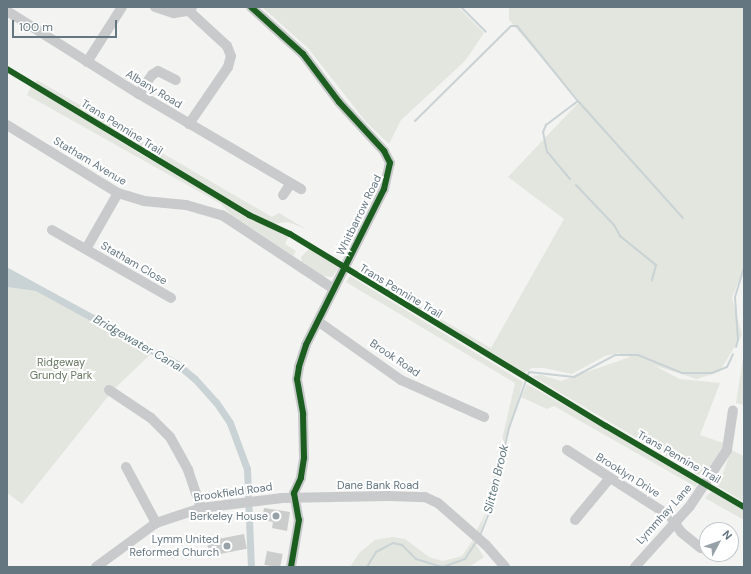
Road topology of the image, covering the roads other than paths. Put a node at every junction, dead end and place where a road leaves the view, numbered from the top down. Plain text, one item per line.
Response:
1 (122, 7) edge
2 (155, 7) edge
3 (251, 7) edge
4 (191, 9) edge
5 (7, 12) edge
6 (87, 62) junction
7 (176, 80) dead end
8 (139, 94) junction
9 (189, 124) junction
10 (7, 125) edge
11 (290, 184) junction
12 (301, 189) dead end
13 (118, 193) junction
14 (283, 195) dead end
15 (52, 230) dead end
16 (86, 249) junction
17 (334, 289) junction
18 (171, 298) dead end
19 (318, 322) junction
20 (109, 390) dead end
21 (733, 410) dead end
22 (484, 417) dead end
23 (567, 450) dead end
24 (126, 467) dead end
25 (609, 478) junction
26 (294, 498) junction
27 (201, 508) junction
28 (576, 520) dead end
29 (673, 522) junction
30 (156, 523) junction
31 (699, 546) edge
32 (96, 567) edge
33 (291, 567) edge
34 (505, 567) edge
35 (635, 567) edge

1 - 6 street
2 - 4 street
3 - 17 street, Whitbarrow Road
4 - 9 street
5 - 6 street, Albany Road
6 - 8 street, Albany Road
7 - 8 street
8 - 9 street, Albany Road
9 - 11 street, Albany Road
10 - 13 street, Statham Avenue
11 - 12 street, Albany Road
11 - 14 street
13 - 16 street, Statham Close
13 - 17 street, Statham Avenue
15 - 16 street, Statham Close
16 - 18 street, Statham Close
17 - 19 street, Whitbarrow Road
19 - 22 street, Brook Road
19 - 26 street, Whitbarrow Road
20 - 27 street
21 - 29 street, Lymmhay Lane
23 - 25 street, Brooklyn Drive
24 - 30 street
25 - 28 street
25 - 29 street, Brooklyn Drive
26 - 27 street, Brookfield Road
26 - 33 street, Whitbarrow Road
26 - 34 street, Dane Bank Road
27 - 30 street, Brookfield Road
29 - 31 street, Brooklyn Drive
29 - 35 street, Lymmhay Lane
30 - 32 street, Brookfield Road

